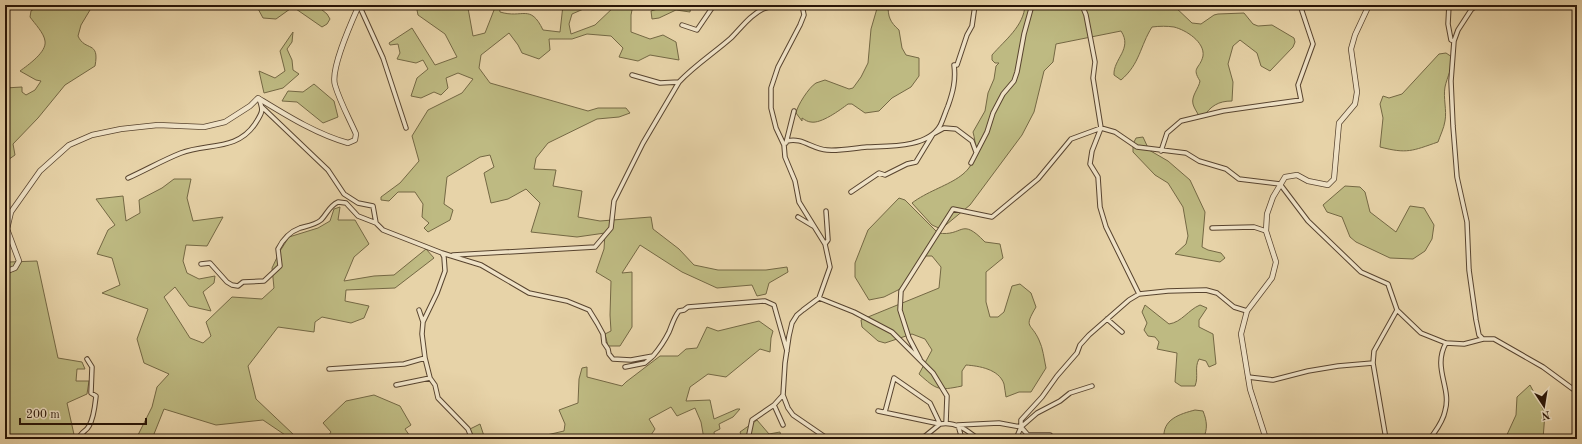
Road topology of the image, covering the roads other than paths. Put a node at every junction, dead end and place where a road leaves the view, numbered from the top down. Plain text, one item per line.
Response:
1 (359, 5) edge
2 (714, 5) edge
3 (975, 5) edge
4 (1032, 5) edge
5 (1082, 5) edge
6 (1300, 5) edge
7 (1369, 5) edge
8 (1449, 5) edge
9 (1477, 5) edge
10 (682, 25) dead end
11 (1454, 41) junction
12 (632, 75) dead end
13 (680, 82) junction
14 (258, 98) junction
15 (262, 107) junction
16 (794, 111) dead end
17 (406, 128) dead end
18 (1101, 128) junction
19 (933, 134) junction
20 (787, 141) junction
21 (784, 145) junction
22 (1161, 151) junction
23 (976, 152) junction
24 (971, 163) dead end
25 (128, 178) dead end
26 (1280, 184) junction
27 (851, 192) dead end
28 (826, 211) dead end
29 (798, 217) dead end
30 (376, 224) junction
31 (815, 226) junction
32 (1212, 228) dead end
33 (1266, 231) junction
34 (824, 244) junction
35 (442, 253) junction
36 (451, 255) junction
37 (201, 264) dead end
38 (5, 272) edge
39 (1139, 294) junction
40 (819, 298) junction
41 (419, 310) dead end
42 (1397, 310) junction
43 (1247, 311) junction
44 (1107, 319) junction
45 (423, 322) junction
46 (1122, 332) dead end
47 (1483, 339) junction
48 (1446, 343) junction
49 (787, 351) junction
50 (653, 356) junction
51 (425, 358) junction
52 (87, 359) dead end
53 (920, 359) junction
54 (1372, 363) junction
55 (625, 367) dead end
56 (329, 369) dead end
57 (1248, 377) junction
58 (430, 378) junction
59 (396, 385) dead end
60 (1092, 386) dead end
61 (1577, 392) edge
62 (783, 395) junction
63 (774, 405) junction
64 (878, 411) dead end
65 (884, 412) junction
66 (946, 423) junction
67 (940, 424) junction
68 (782, 425) dead end
69 (958, 425) junction
70 (1021, 427) junction
71 (1050, 434) dead end
72 (79, 439) edge
73 (472, 439) edge
74 (748, 439) edge
75 (828, 439) edge
76 (919, 439) edge
77 (962, 439) edge
78 (978, 439) edge
79 (1016, 439) edge
80 (1266, 439) edge
81 (1386, 439) edge
82 (1430, 439) edge

1 - 14 street
1 - 17 street
2 - 10 street
3 - 19 street
4 - 23 street
5 - 18 street
6 - 22 street
7 - 26 street
8 - 11 street
9 - 11 street
11 - 47 street
12 - 13 street
13 - 21 street
13 - 36 street
14 - 15 street
14 - 38 street
15 - 25 street
15 - 30 street
16 - 20 street
18 - 22 street
18 - 39 street
18 - 53 street
19 - 20 street
19 - 23 street
19 - 27 street
20 - 21 street
21 - 31 street
22 - 26 street
23 - 24 street
26 - 33 street
26 - 42 street
28 - 34 street
29 - 31 street
30 - 35 street
30 - 37 street
31 - 34 street
32 - 33 street
33 - 43 street
34 - 40 street
35 - 36 street
35 - 45 street
36 - 50 street
39 - 43 street
39 - 44 street
40 - 49 street
40 - 53 street
41 - 45 street
42 - 48 street
42 - 54 street
43 - 57 street
44 - 46 street
44 - 70 street
45 - 51 street
47 - 48 street
47 - 61 street
48 - 82 street
49 - 50 street
49 - 62 street
50 - 55 street
51 - 56 street
51 - 58 street
52 - 72 street
53 - 66 street
54 - 57 street
54 - 81 street
57 - 80 street
58 - 59 street
58 - 73 street
60 - 70 street
62 - 63 street
62 - 75 street
63 - 68 street
63 - 74 street
64 - 65 street
65 - 67 street
65 - 67 street
66 - 67 street
66 - 69 street
67 - 76 street
69 - 70 street
69 - 77 street
69 - 78 street
70 - 71 street
70 - 79 street

